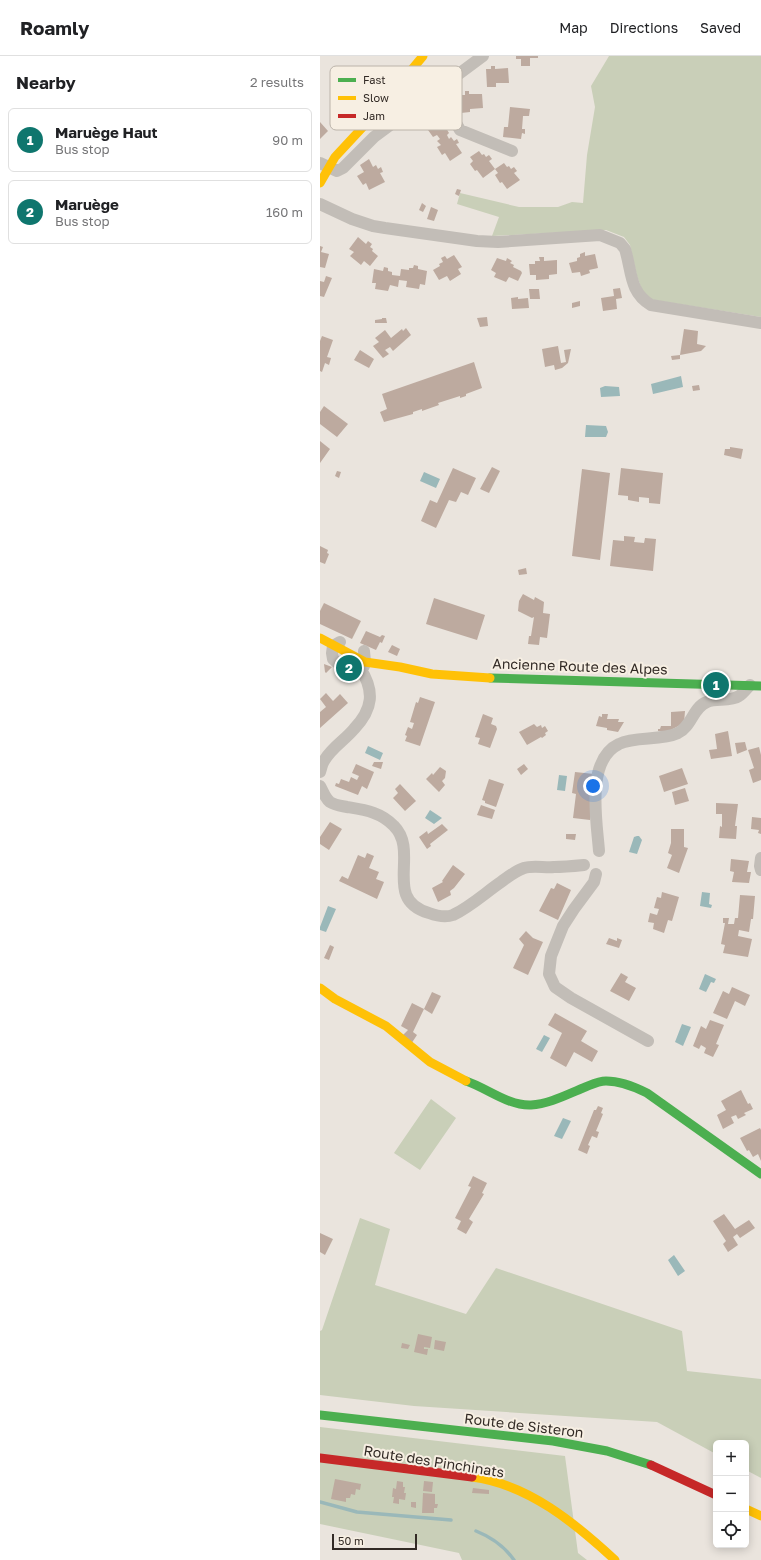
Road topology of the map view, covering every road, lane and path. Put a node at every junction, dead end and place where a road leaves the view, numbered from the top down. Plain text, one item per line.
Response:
1 (412, 56) edge
2 (423, 56) edge
3 (483, 56) edge
4 (404, 66) edge
5 (415, 66) edge
6 (462, 72) edge
7 (359, 130) edge
8 (384, 130) edge
9 (460, 130) edge
10 (512, 151) dead end
11 (324, 162) edge
12 (320, 182) edge
13 (320, 204) edge
14 (761, 323) edge
15 (320, 630) edge
16 (320, 638) edge
17 (338, 644) junction
18 (363, 660) junction
19 (756, 686) edge
20 (320, 772) edge
21 (320, 786) edge
22 (598, 852) dead end
23 (761, 858) edge
24 (584, 865) dead end
25 (761, 870) edge
26 (596, 874) dead end
27 (320, 988) edge
28 (648, 1041) dead end
29 (761, 1174) edge
30 (320, 1416) edge
31 (320, 1458) edge
32 (713, 1494) edge
33 (749, 1510) edge
34 (761, 1516) edge
35 (615, 1560) edge

1 - 4 street
2 - 5 street
3 - 6 street
7 - 11 street
8 - 11 street
9 - 10 street
11 - 12 street
13 - 14 street
15 - 17 street, Ancienne Route des Alpes
16 - 17 street, Ancienne Route des Alpes
17 - 18 street, Ancienne Route des Alpes
17 - 18 street
18 - 19 street, Ancienne Route des Alpes
18 - 20 street
19 - 22 street
21 - 24 street
23 - 25 street
26 - 28 street
27 - 29 street
30 - 32 street, Route de Sisteron
31 - 35 street, Route des Pinchinats
33 - 34 street

